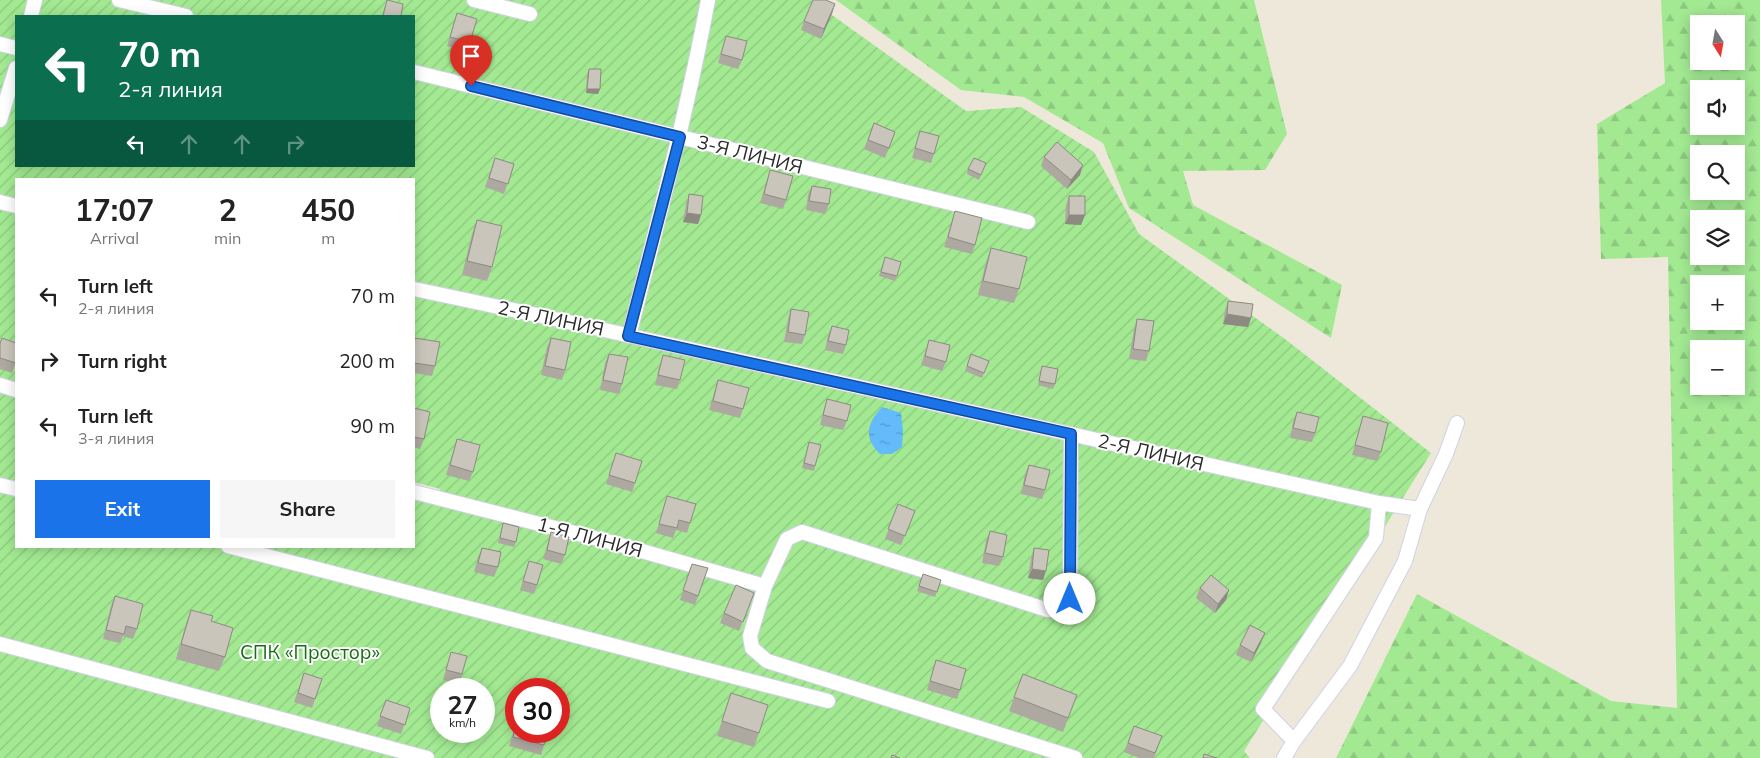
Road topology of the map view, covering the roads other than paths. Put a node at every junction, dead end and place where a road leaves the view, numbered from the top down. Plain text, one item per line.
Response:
1 (35, 0) edge
2 (119, 0) edge
3 (474, 0) edge
4 (708, 0) edge
5 (530, 14) dead end
6 (31, 15) edge
7 (182, 15) edge
8 (0, 44) edge
9 (15, 48) edge
10 (15, 71) edge
11 (415, 72) edge
12 (0, 120) edge
13 (680, 137) junction
14 (0, 202) edge
15 (15, 206) edge
16 (1028, 222) dead end
17 (415, 289) edge
18 (628, 336) junction
19 (0, 385) edge
20 (15, 390) edge
21 (1457, 423) dead end
22 (1071, 434) junction
23 (0, 485) edge
24 (15, 489) edge
25 (415, 492) edge
26 (1379, 503) junction
27 (1420, 509) junction
28 (236, 548) edge
29 (765, 586) junction
30 (0, 644) edge
31 (828, 701) dead end
32 (1294, 741) junction
33 (427, 758) edge
34 (1075, 758) edge
35 (1284, 758) edge

1 - 6 street
2 - 7 street
3 - 5 street
4 - 13 street
8 - 9 street
10 - 12 street
11 - 13 street, 3-Я ЛИНИЯ
13 - 16 street, 3-Я ЛИНИЯ
13 - 18 street
14 - 15 street
17 - 18 street, 2-Я ЛИНИЯ
18 - 22 street, 2-Я ЛИНИЯ
19 - 20 street
21 - 27 street
22 - 26 street, 2-Я ЛИНИЯ
22 - 29 street
23 - 24 street
25 - 29 street, 1-Я ЛИНИЯ
26 - 27 street, 2-Я ЛИНИЯ
26 - 32 street
27 - 32 street
28 - 31 street
29 - 34 street
30 - 33 street
32 - 35 street

